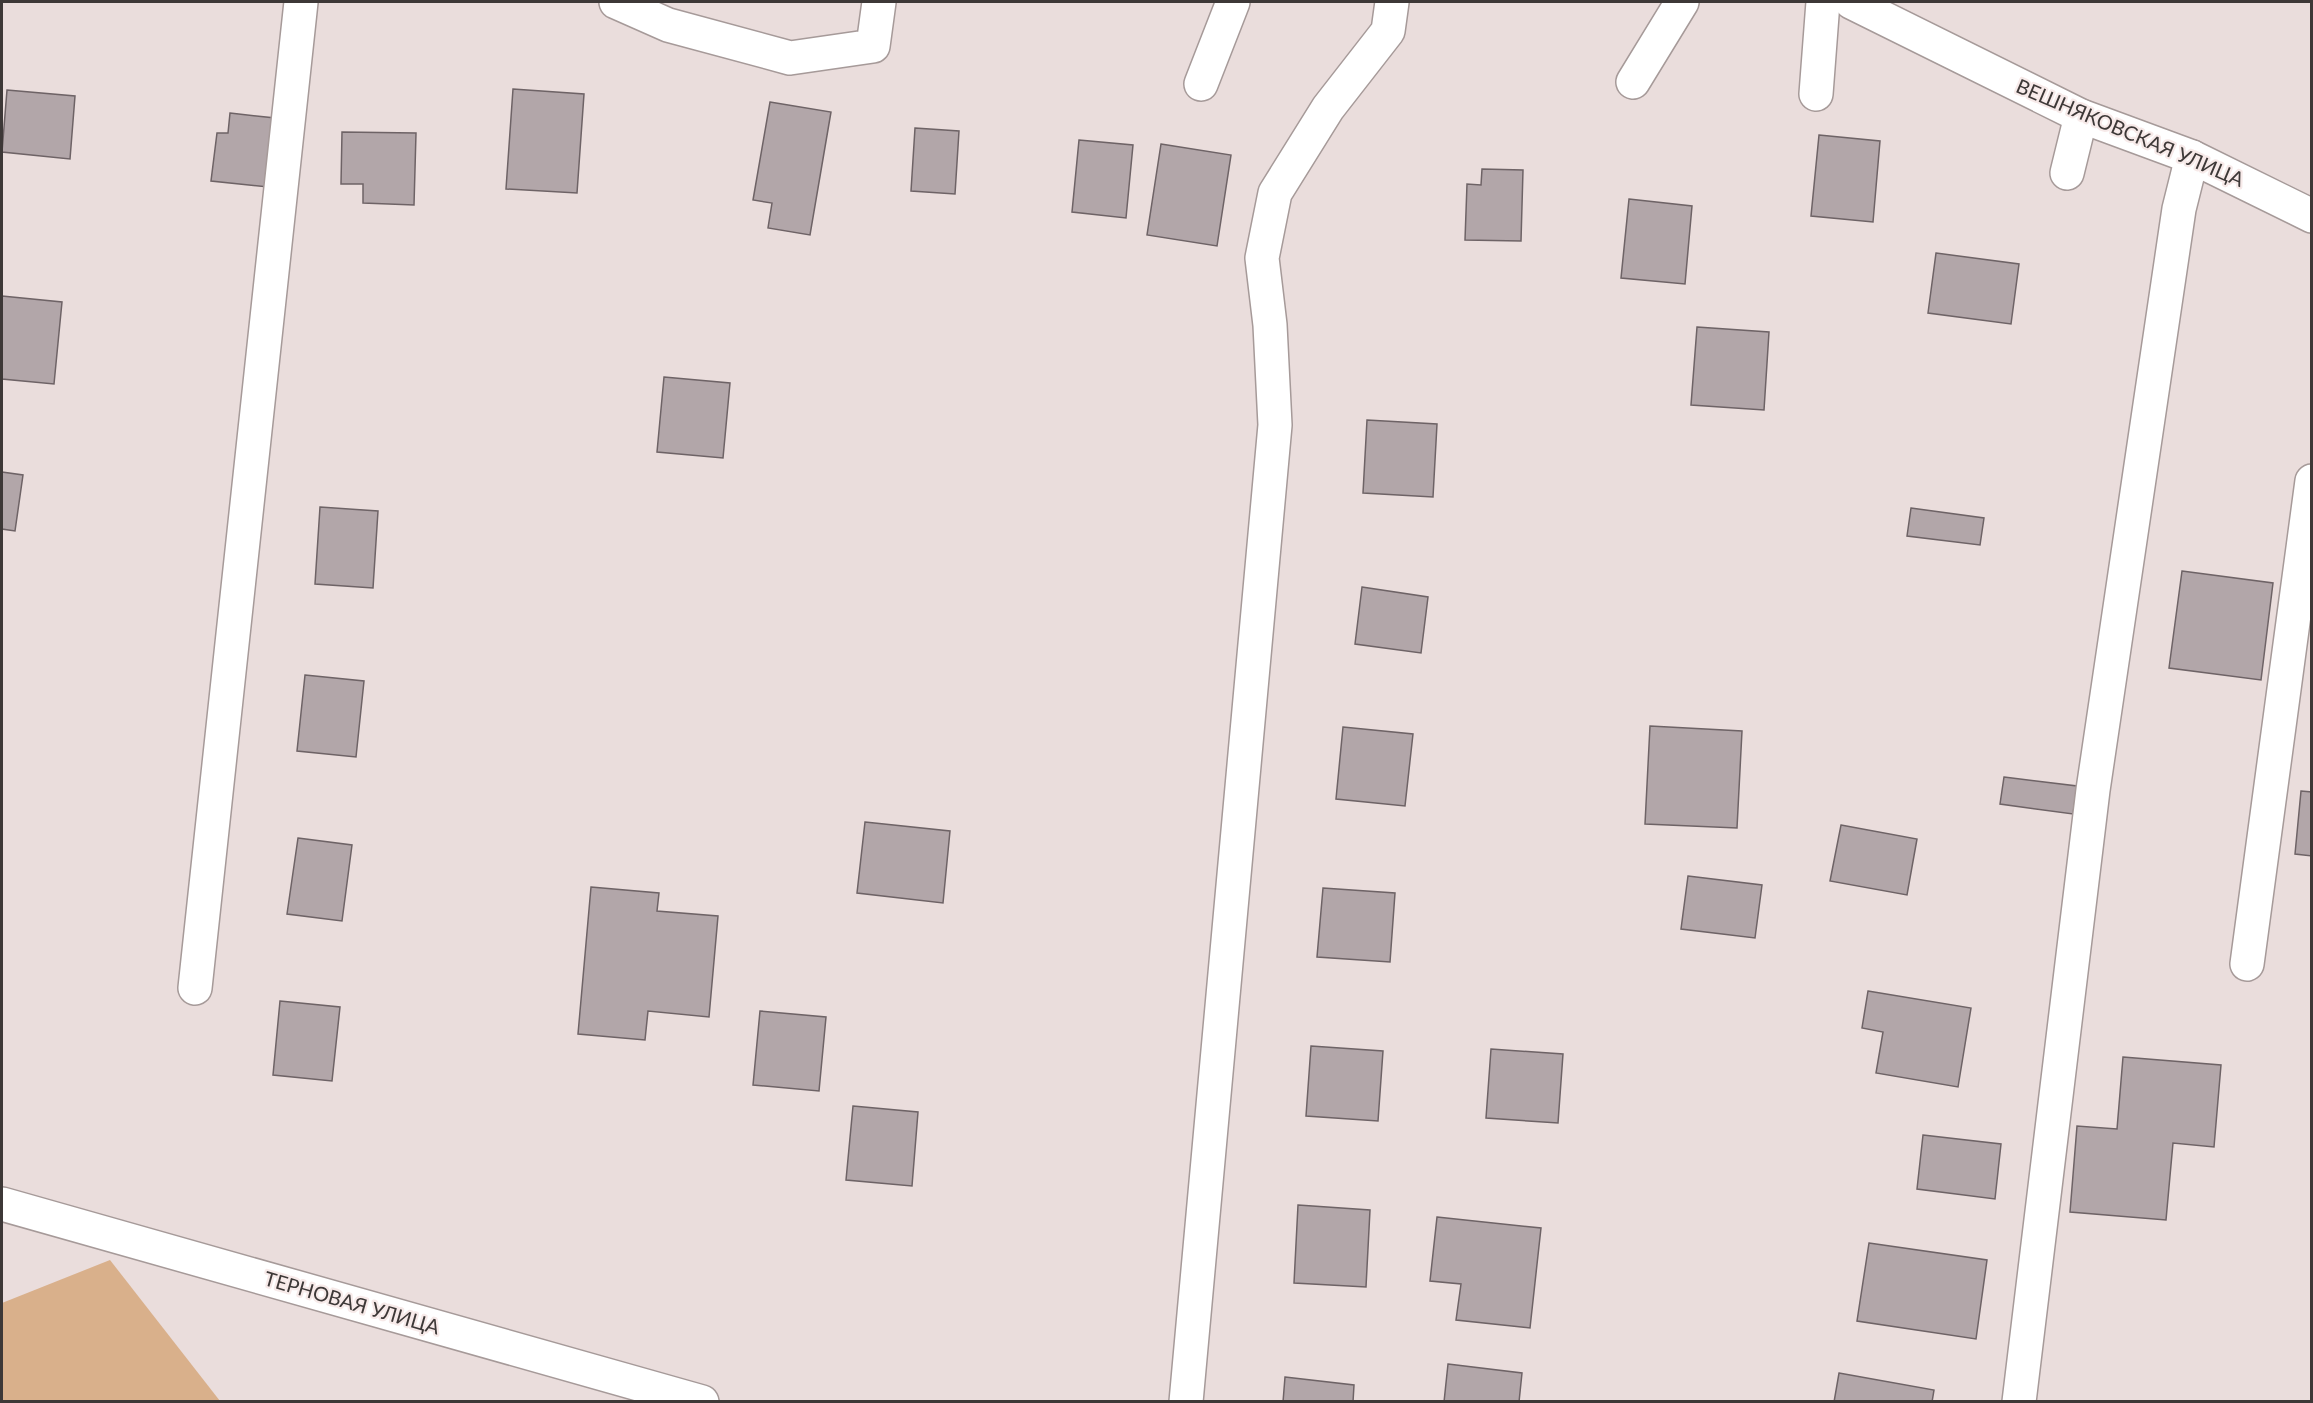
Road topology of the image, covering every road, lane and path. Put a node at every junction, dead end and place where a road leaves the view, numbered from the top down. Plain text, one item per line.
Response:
1 (301, 2) edge
2 (616, 2) edge
3 (879, 2) edge
4 (1233, 2) edge
5 (1392, 2) edge
6 (1682, 2) edge
7 (1823, 2) edge
8 (1856, 3) edge
9 (1633, 81) dead end
10 (1201, 84) dead end
11 (1816, 94) dead end
12 (2081, 116) junction
13 (2192, 157) junction
14 (2067, 173) dead end
15 (2312, 216) edge
16 (2312, 481) edge
17 (2247, 964) dead end
18 (195, 988) dead end
19 (2, 1204) edge
20 (702, 1401) edge
21 (1186, 1401) edge
22 (2019, 1401) edge

1 - 18 street
2 - 3 street
4 - 10 street
5 - 21 street
6 - 9 street
7 - 11 street
8 - 12 street, ВЕШНЯКОВСКАЯ УЛИЦА
12 - 13 street, ВЕШНЯКОВСКАЯ УЛИЦА
12 - 14 street
13 - 15 street, ВЕШНЯКОВСКАЯ УЛИЦА
13 - 22 street
16 - 17 street
19 - 20 street, ТЕРНОВАЯ УЛИЦА

